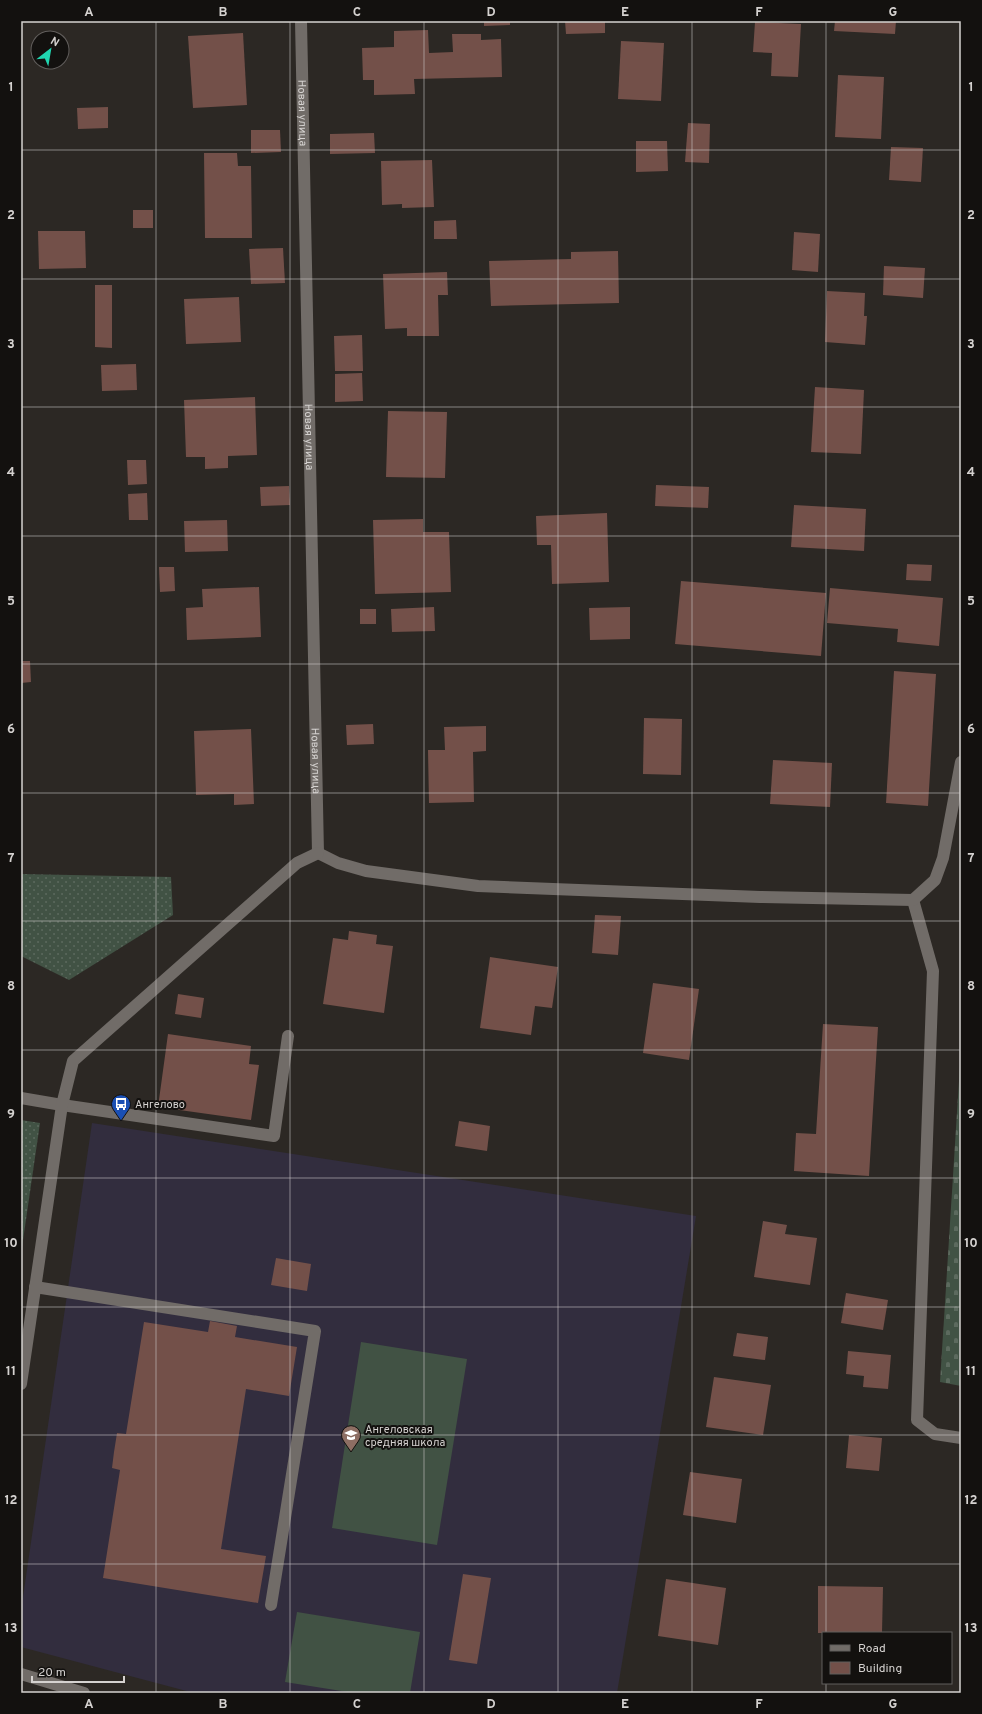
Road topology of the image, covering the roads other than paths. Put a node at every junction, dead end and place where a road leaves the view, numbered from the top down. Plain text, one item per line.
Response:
1 (301, 21) edge
2 (961, 762) edge
3 (318, 853) junction
4 (913, 900) junction
5 (288, 1036) dead end
6 (21, 1098) edge
7 (62, 1105) junction
8 (35, 1287) junction
9 (21, 1384) edge
10 (961, 1438) edge
11 (271, 1605) dead end
12 (21, 1674) edge
13 (84, 1693) edge

1 - 3 street, Новая улица
2 - 4 street
3 - 4 street
3 - 7 street
4 - 10 street
5 - 7 street
6 - 7 street
7 - 8 street
8 - 9 street
8 - 11 street
12 - 13 street

